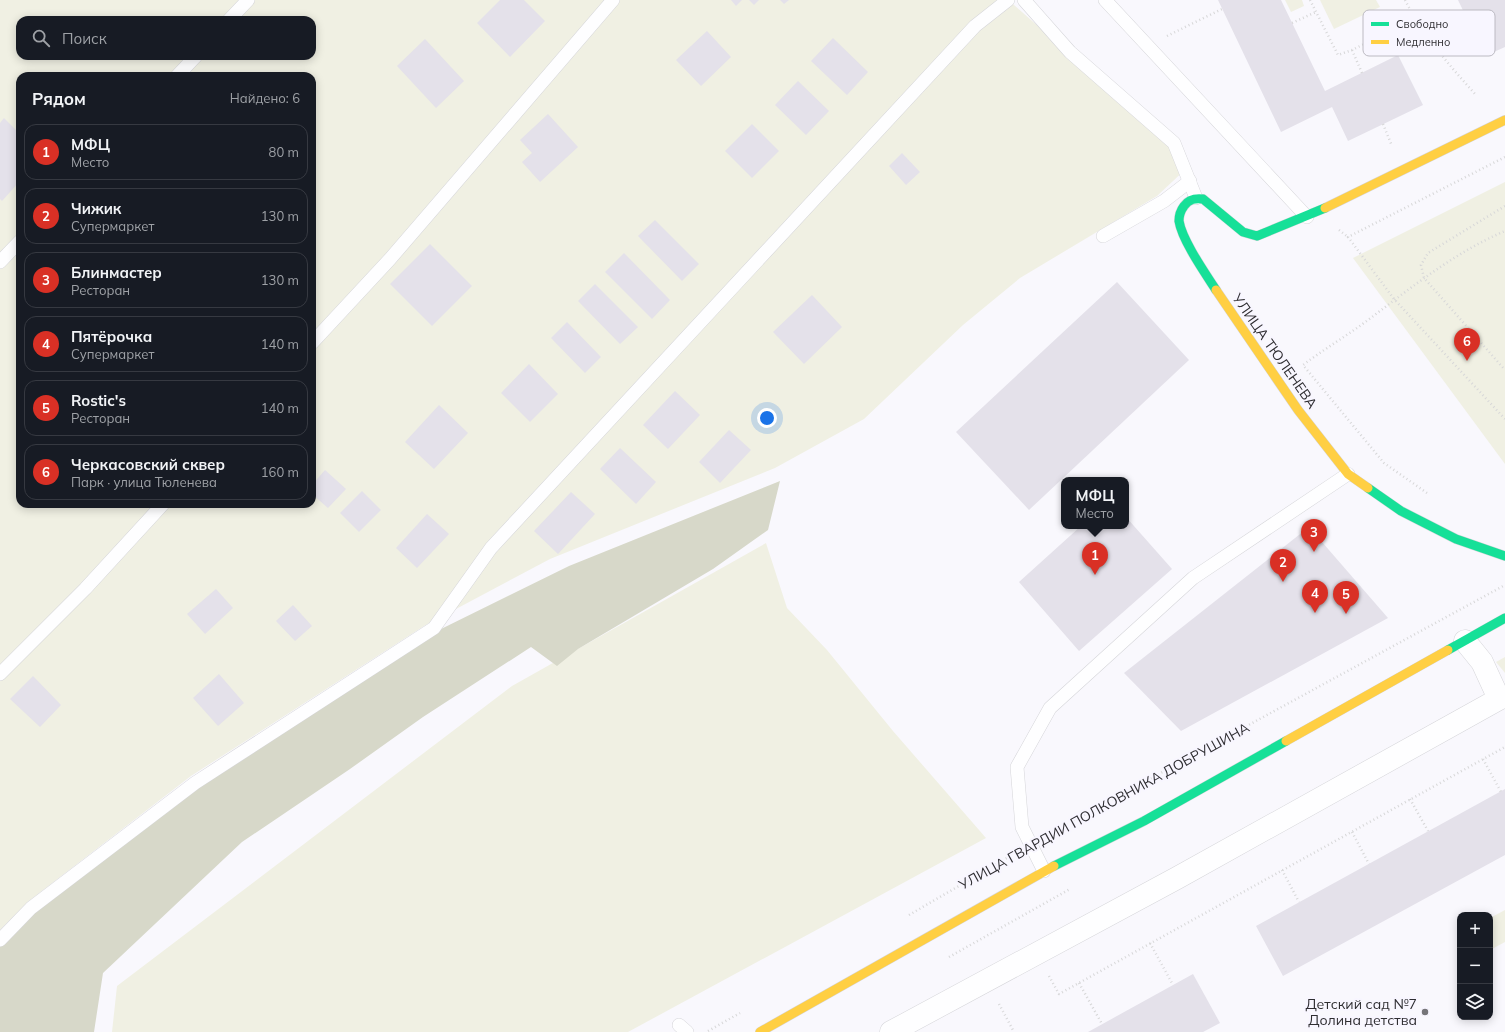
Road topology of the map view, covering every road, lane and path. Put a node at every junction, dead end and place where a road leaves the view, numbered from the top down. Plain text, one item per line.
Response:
1 (248, 0) edge
2 (614, 0) edge
3 (1008, 0) edge
4 (1024, 0) edge
5 (1105, 0) edge
6 (1310, 0) edge
7 (1405, 0) edge
8 (1222, 9) dead end
9 (1411, 10) edge
10 (1316, 12) junction
11 (233, 16) edge
12 (1292, 23) dead end
13 (1160, 39) dead end
14 (1363, 44) edge
15 (1352, 50) junction
16 (1443, 56) edge
17 (192, 60) edge
18 (181, 72) edge
19 (1362, 73) dead end
20 (1475, 94) dead end
21 (1505, 120) edge
22 (1505, 157) edge
23 (1190, 181) junction
24 (1196, 198) junction
25 (1505, 206) edge
26 (1306, 217) junction
27 (1505, 231) edge
28 (1103, 236) dead end
29 (16, 245) edge
30 (0, 262) edge
31 (1424, 278) junction
32 (1394, 299) junction
33 (316, 339) edge
34 (1505, 370) edge
35 (1505, 419) edge
36 (1348, 474) junction
37 (1431, 495) dead end
38 (159, 508) edge
39 (1505, 556) edge
40 (1505, 584) edge
41 (1505, 618) edge
42 (1465, 641) junction
43 (0, 674) edge
44 (1502, 702) edge
45 (1505, 747) edge
46 (1483, 759) junction
47 (1501, 792) dead end
48 (1410, 800) junction
49 (1428, 831) dead end
50 (1352, 832) junction
51 (1031, 845) junction
52 (1369, 864) dead end
53 (1282, 870) junction
54 (1044, 871) junction
55 (1299, 902) dead end
56 (907, 916) dead end
57 (0, 940) edge
58 (1150, 943) junction
59 (1047, 972) dead end
60 (1079, 983) junction
61 (1173, 985) dead end
62 (997, 1000) dead end
63 (742, 1012) dead end
64 (1102, 1024) dead end
65 (706, 1032) edge
66 (760, 1032) edge
67 (891, 1032) edge
68 (1014, 1032) edge

1 - 11 lane
2 - 33 lane
3 - 57 lane
4 - 23 lane
5 - 26 lane
6 - 10 path
7 - 9 path
8 - 13 path
10 - 12 path
10 - 15 path
14 - 15 path
15 - 19 path
16 - 20 path
17 - 18 lane
21 - 26 street
22 - 32 path
23 - 24 lane
23 - 28 lane
24 - 26 street
24 - 36 street, УЛИЦА ТЮЛЕНЕВА
25 - 31 path
27 - 31 path
29 - 30 lane
31 - 32 path
31 - 34 path
32 - 35 path
32 - 37 path
36 - 39 street, УЛИЦА ТЮЛЕНЕВА
36 - 51 lane
38 - 43 lane
40 - 51 path, УЛИЦА ГВАРДИИ ПОЛКОВНИКА ДОБРУШИНА
41 - 42 street, УЛИЦА ГВАРДИИ ПОЛКОВНИКА ДОБРУШИНА
42 - 44 street
42 - 54 street, УЛИЦА ГВАРДИИ ПОЛКОВНИКА ДОБРУШИНА
44 - 67 street
45 - 46 path
46 - 47 path
46 - 48 path
48 - 49 path
48 - 50 path
50 - 52 path
50 - 53 path
51 - 54 lane
51 - 56 path, УЛИЦА ГВАРДИИ ПОЛКОВНИКА ДОБРУШИНА
53 - 55 path
53 - 58 path
54 - 66 street, УЛИЦА ГВАРДИИ ПОЛКОВНИКА ДОБРУШИНА
58 - 60 path
58 - 61 path
59 - 60 path
60 - 64 path
62 - 68 path
63 - 65 path

